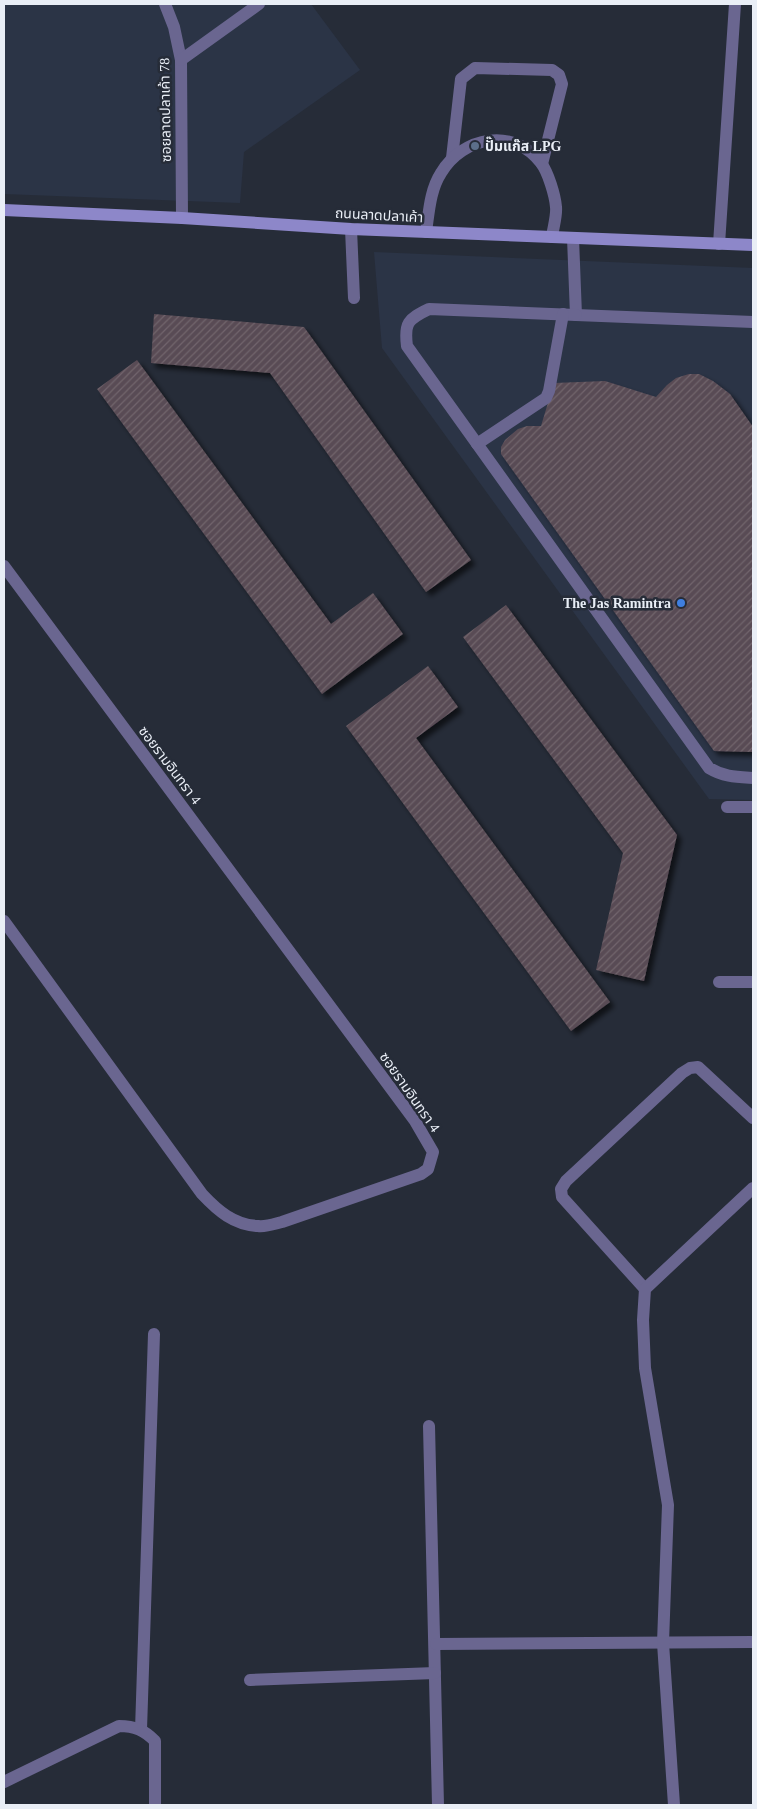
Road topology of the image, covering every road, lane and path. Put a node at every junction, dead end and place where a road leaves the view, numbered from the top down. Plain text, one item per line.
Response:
1 (165, 4) edge
2 (259, 4) edge
3 (735, 4) edge
4 (180, 60) junction
5 (452, 158) junction
6 (542, 164) junction
7 (4, 210) edge
8 (182, 218) junction
9 (351, 229) junction
10 (426, 232) junction
11 (552, 237) junction
12 (572, 238) junction
13 (719, 244) junction
14 (753, 245) edge
15 (354, 298) dead end
16 (569, 314) junction
17 (753, 322) edge
18 (477, 444) junction
19 (4, 566) edge
20 (753, 778) edge
21 (727, 807) dead end
22 (753, 807) edge
23 (4, 921) edge
24 (719, 982) dead end
25 (753, 982) edge
26 (753, 1118) edge
27 (753, 1188) edge
28 (645, 1289) junction
29 (154, 1334) dead end
30 (429, 1426) dead end
31 (753, 1642) edge
32 (663, 1643) junction
33 (436, 1644) junction
34 (435, 1673) junction
35 (250, 1680) dead end
36 (141, 1730) junction
37 (4, 1782) edge
38 (155, 1805) edge
39 (438, 1805) edge
40 (674, 1805) edge

1 - 4 street, ซอยลาดปลาเค้า 78
2 - 4 street
3 - 13 street
4 - 8 street, ซอยลาดปลาเค้า 78
5 - 6 street
5 - 6 street
5 - 10 street
6 - 11 street
7 - 8 main road, ถนนลาดปลาเค้า
8 - 9 main road, ถนนลาดปลาเค้า
9 - 10 main road, ถนนลาดปลาเค้า
9 - 15 street
10 - 11 main road, ถนนลาดปลาเค้า
11 - 12 main road, ถนนลาดปลาเค้า
12 - 13 main road, ถนนลาดปลาเค้า
12 - 16 street
13 - 14 main road, ถนนลาดปลาเค้า
16 - 17 street
16 - 18 street
16 - 18 street
18 - 20 street
19 - 23 street, ซอยรามอินทรา 4
21 - 22 street
24 - 25 street
26 - 28 street
27 - 28 street
28 - 32 street
29 - 36 street
30 - 33 street
31 - 32 street
32 - 33 street
32 - 40 street
33 - 34 street
34 - 35 street
34 - 39 street
36 - 37 street
36 - 38 street

